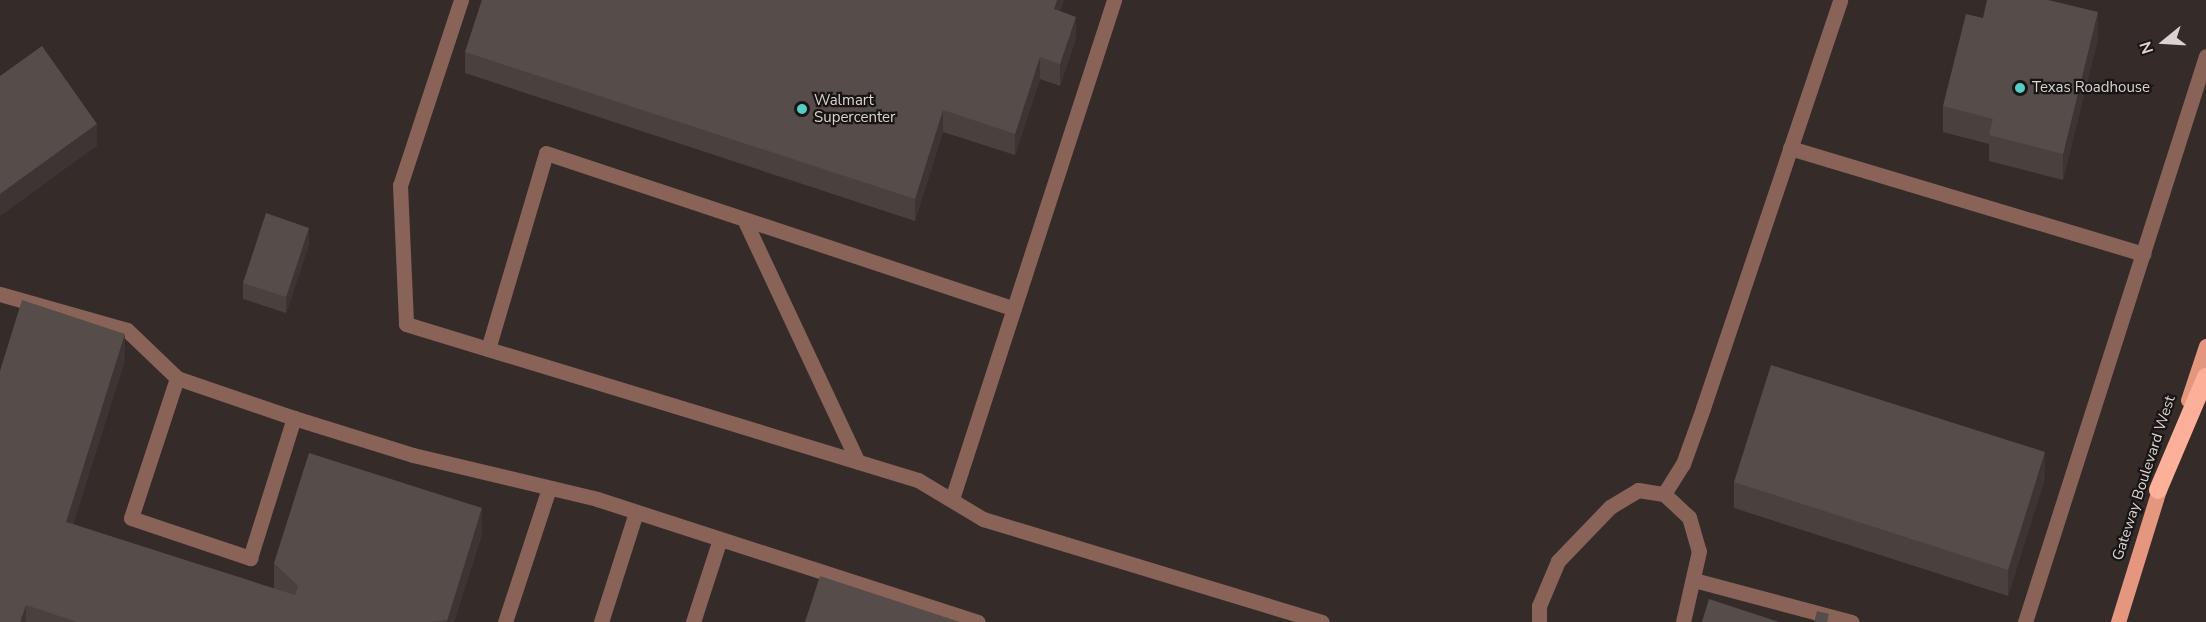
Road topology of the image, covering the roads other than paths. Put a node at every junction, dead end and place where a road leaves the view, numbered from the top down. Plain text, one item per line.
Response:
1 (461, 0) edge
2 (1114, 0) edge
3 (1840, 0) edge
4 (2206, 56) edge
5 (1790, 148) junction
6 (744, 219) junction
7 (2143, 255) junction
8 (0, 294) edge
9 (1014, 309) junction
10 (2206, 346) edge
11 (488, 349) junction
12 (2206, 377) edge
13 (177, 378) junction
14 (294, 418) junction
15 (858, 462) junction
16 (549, 488) junction
17 (2158, 490) junction
18 (1664, 494) junction
19 (952, 499) junction
20 (636, 512) junction
21 (720, 539) junction
22 (1694, 580) junction
23 (505, 622) edge
24 (601, 622) edge
25 (693, 622) edge
26 (978, 622) edge
27 (1322, 622) edge
28 (1539, 622) edge
29 (1683, 622) edge
30 (1851, 622) edge
31 (2025, 622) edge
32 (2118, 622) edge

1 - 11 lane
2 - 9 lane
3 - 5 lane
4 - 7 lane
5 - 7 lane
5 - 18 lane
6 - 9 lane
6 - 11 lane
6 - 15 lane
7 - 31 lane
8 - 13 lane
9 - 19 lane
10 - 17 main road, Gateway Boulevard West
11 - 15 lane
12 - 17 highway
13 - 14 lane
13 - 14 lane
14 - 16 lane
15 - 19 lane
16 - 20 lane
16 - 23 lane
17 - 32 main road, Gateway Boulevard West
18 - 22 lane
18 - 28 lane
19 - 27 lane
20 - 21 lane
20 - 24 lane
21 - 25 lane
21 - 26 lane
22 - 29 lane
22 - 30 lane

